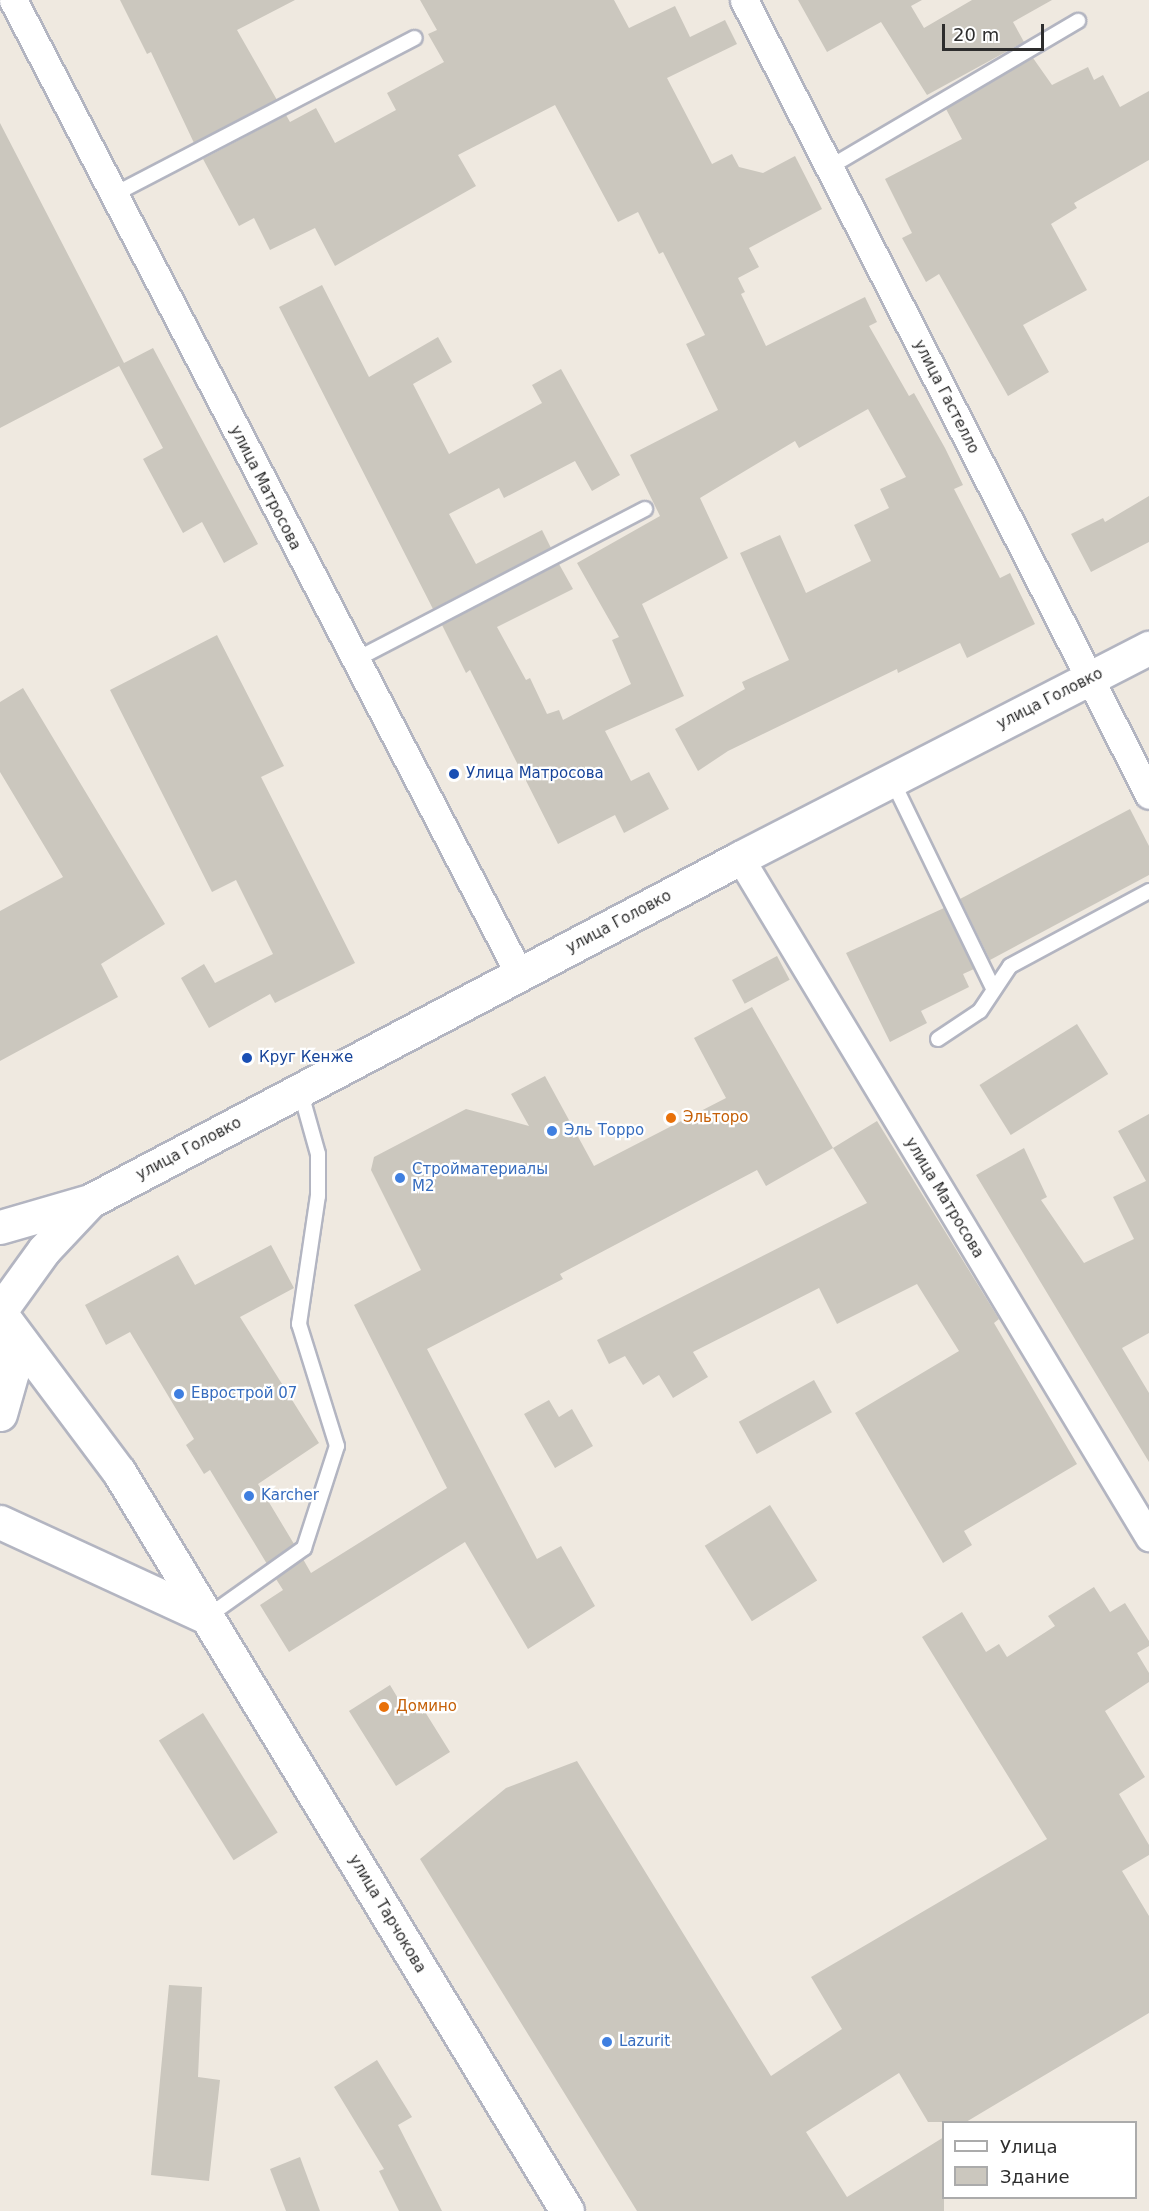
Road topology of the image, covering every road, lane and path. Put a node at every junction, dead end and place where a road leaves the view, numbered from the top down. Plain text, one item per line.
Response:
1 (13, 0) edge
2 (744, 0) edge
3 (1078, 21) dead end
4 (414, 38) dead end
5 (830, 167) junction
6 (113, 195) junction
7 (645, 509) dead end
8 (1149, 648) edge
9 (355, 660) junction
10 (1089, 680) junction
11 (892, 780) junction
12 (1149, 795) edge
13 (740, 858) junction
14 (1149, 891) edge
15 (520, 975) junction
16 (994, 990) junction
17 (938, 1039) dead end
18 (300, 1090) junction
19 (90, 1201) junction
20 (0, 1227) edge
21 (3, 1316) edge
22 (0, 1414) edge
23 (0, 1522) edge
24 (1149, 1537) edge
25 (207, 1617) junction
26 (567, 2211) edge

1 - 6 street, улица Матросова
2 - 5 street, улица Гастелло
3 - 5 lane
4 - 6 lane
5 - 10 street, улица Гастелло
6 - 9 street, улица Матросова
7 - 9 lane
8 - 10 street, улица Головко
9 - 15 street, улица Матросова
10 - 11 street, улица Головко
10 - 12 street, улица Гастелло
11 - 13 street, улица Головко
11 - 16 lane
13 - 15 street, улица Головко
13 - 24 street, улица Матросова
14 - 16 lane
15 - 18 street, улица Головко
16 - 17 lane
18 - 19 street, улица Головко
18 - 25 lane
19 - 20 street
19 - 21 street
21 - 22 street
21 - 25 street, улица Тарчокова
23 - 25 street
25 - 26 street, улица Тарчокова

